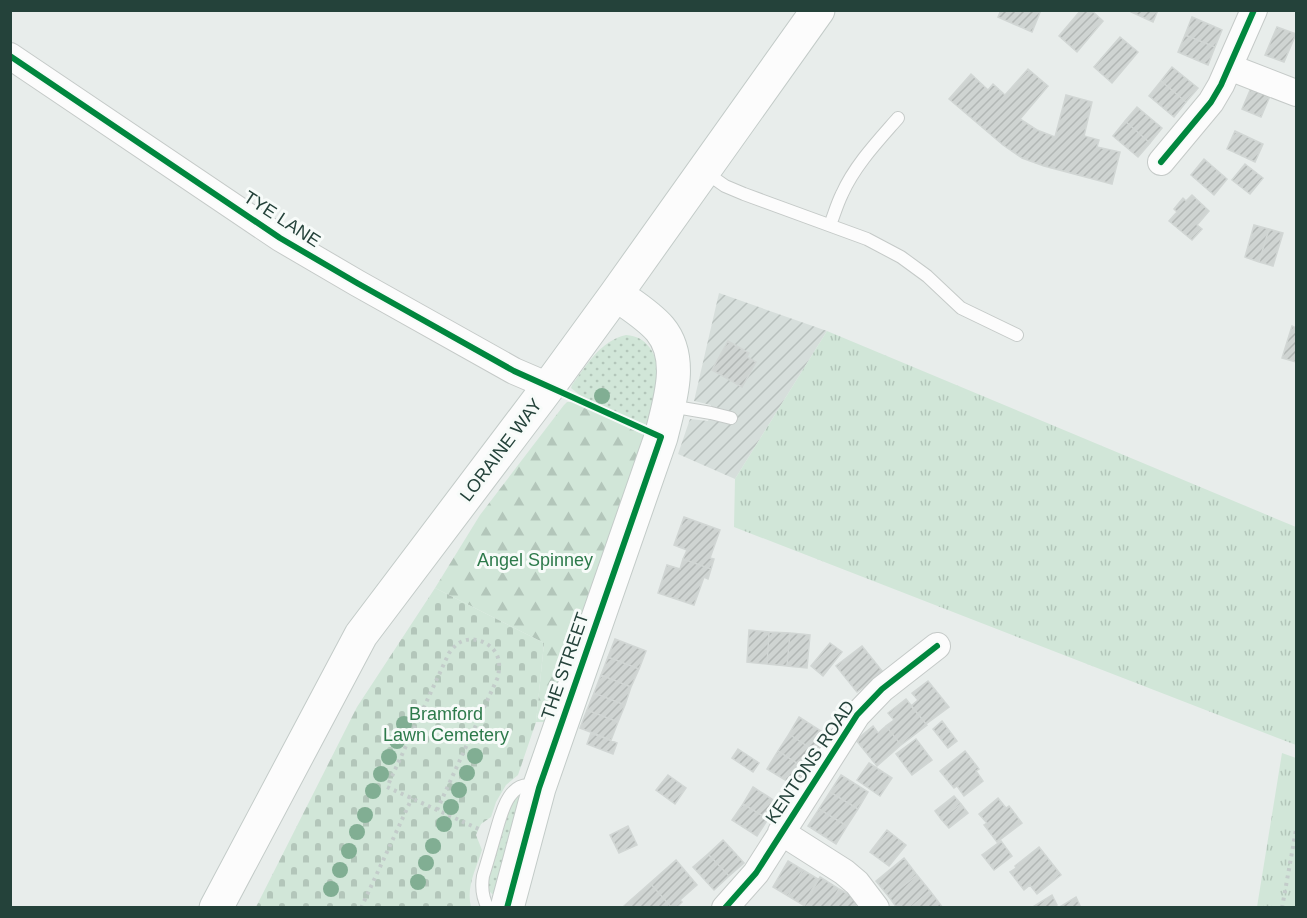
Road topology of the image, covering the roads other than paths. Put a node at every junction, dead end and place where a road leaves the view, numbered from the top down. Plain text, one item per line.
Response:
1 (818, 10) edge
2 (1254, 10) edge
3 (10, 56) edge
4 (1229, 68) junction
5 (1296, 93) edge
6 (898, 118) dead end
7 (1161, 162) dead end
8 (704, 172) junction
9 (830, 225) junction
10 (616, 294) junction
11 (1017, 335) dead end
12 (549, 386) junction
13 (668, 406) junction
14 (731, 418) dead end
15 (937, 646) dead end
16 (539, 788) junction
17 (781, 832) junction
18 (216, 908) edge
19 (488, 908) edge
20 (507, 908) edge
21 (725, 908) edge
22 (876, 908) edge

1 - 8 main road, LORAINE WAY
2 - 4 street
3 - 12 street, TYE LANE
4 - 5 street
4 - 7 street
6 - 9 lane
8 - 9 lane
8 - 10 main road, LORAINE WAY
9 - 11 lane
10 - 12 main road, LORAINE WAY
10 - 13 main road, THE STREET
12 - 18 main road, LORAINE WAY
13 - 14 lane
13 - 16 main road, THE STREET
15 - 17 street, KENTONS ROAD
16 - 19 lane
16 - 20 main road, THE STREET
17 - 21 street, KENTONS ROAD
17 - 22 street

